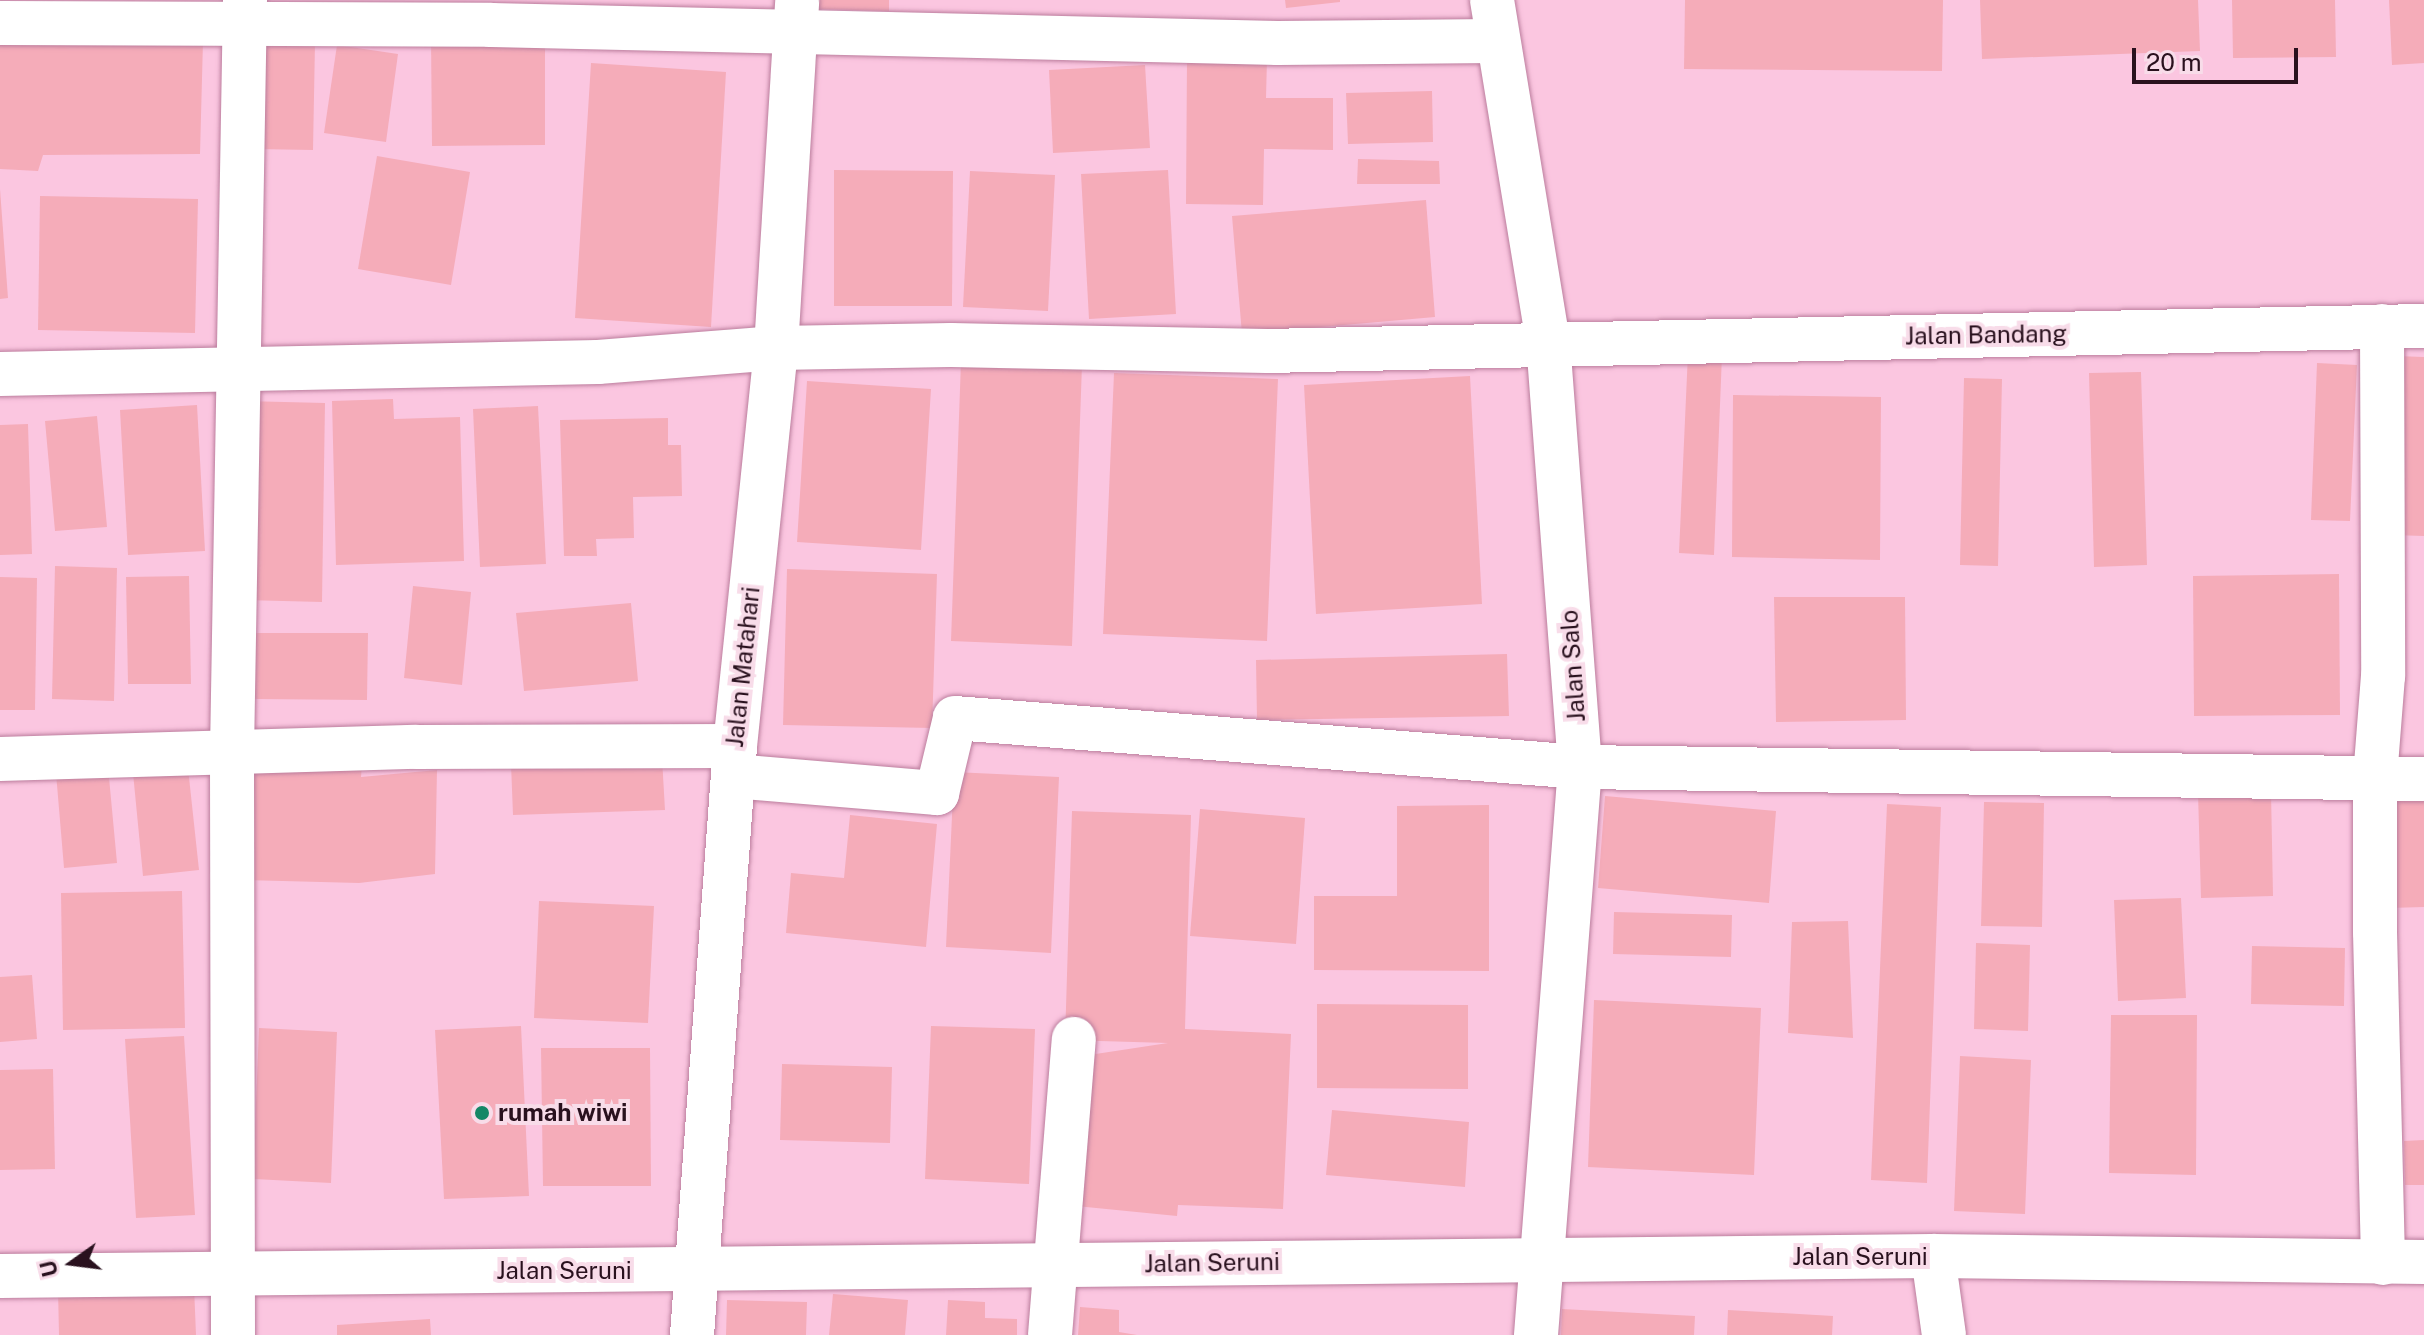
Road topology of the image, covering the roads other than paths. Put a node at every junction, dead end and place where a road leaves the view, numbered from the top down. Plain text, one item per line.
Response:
1 (245, 12) edge
2 (796, 15) edge
3 (1494, 20) edge
4 (0, 23) edge
5 (2403, 326) edge
6 (1548, 341) junction
7 (776, 348) junction
8 (235, 367) junction
9 (0, 374) edge
10 (232, 752) junction
11 (0, 759) edge
12 (734, 761) junction
13 (1580, 767) junction
14 (2375, 777) junction
15 (2424, 779) edge
16 (1074, 1039) dead end
17 (1933, 1256) junction
18 (1546, 1259) junction
19 (2403, 1262) edge
20 (1054, 1267) junction
21 (694, 1270) junction
22 (236, 1274) junction
23 (0, 1276) edge
24 (233, 1335) edge
25 (692, 1335) edge
26 (1050, 1335) edge
27 (1536, 1335) edge
28 (1944, 1335) edge

1 - 2 street
1 - 4 street
1 - 8 street
2 - 3 street
2 - 7 street, Jalan Matahari
3 - 6 street, Jalan Salo
5 - 6 street, Jalan Bandang
5 - 14 street
6 - 7 street, Jalan Bandang
6 - 13 street, Jalan Salo
7 - 8 street, Jalan Bandang
7 - 12 street, Jalan Matahari
8 - 9 street, Jalan Bandang
8 - 10 street
10 - 11 street
10 - 12 street
10 - 22 street
12 - 13 street
12 - 21 street, Jalan Matahari
13 - 14 street
13 - 18 street, Jalan Salo
14 - 15 street
14 - 19 street
16 - 20 street
17 - 18 street, Jalan Seruni
17 - 19 street, Jalan Seruni
17 - 28 street
18 - 20 street, Jalan Seruni
18 - 27 street, Jalan Salo
20 - 21 street, Jalan Seruni
20 - 26 street
21 - 22 street, Jalan Seruni
21 - 25 street, Jalan Matahari
22 - 23 street, Jalan Seruni
22 - 24 street

